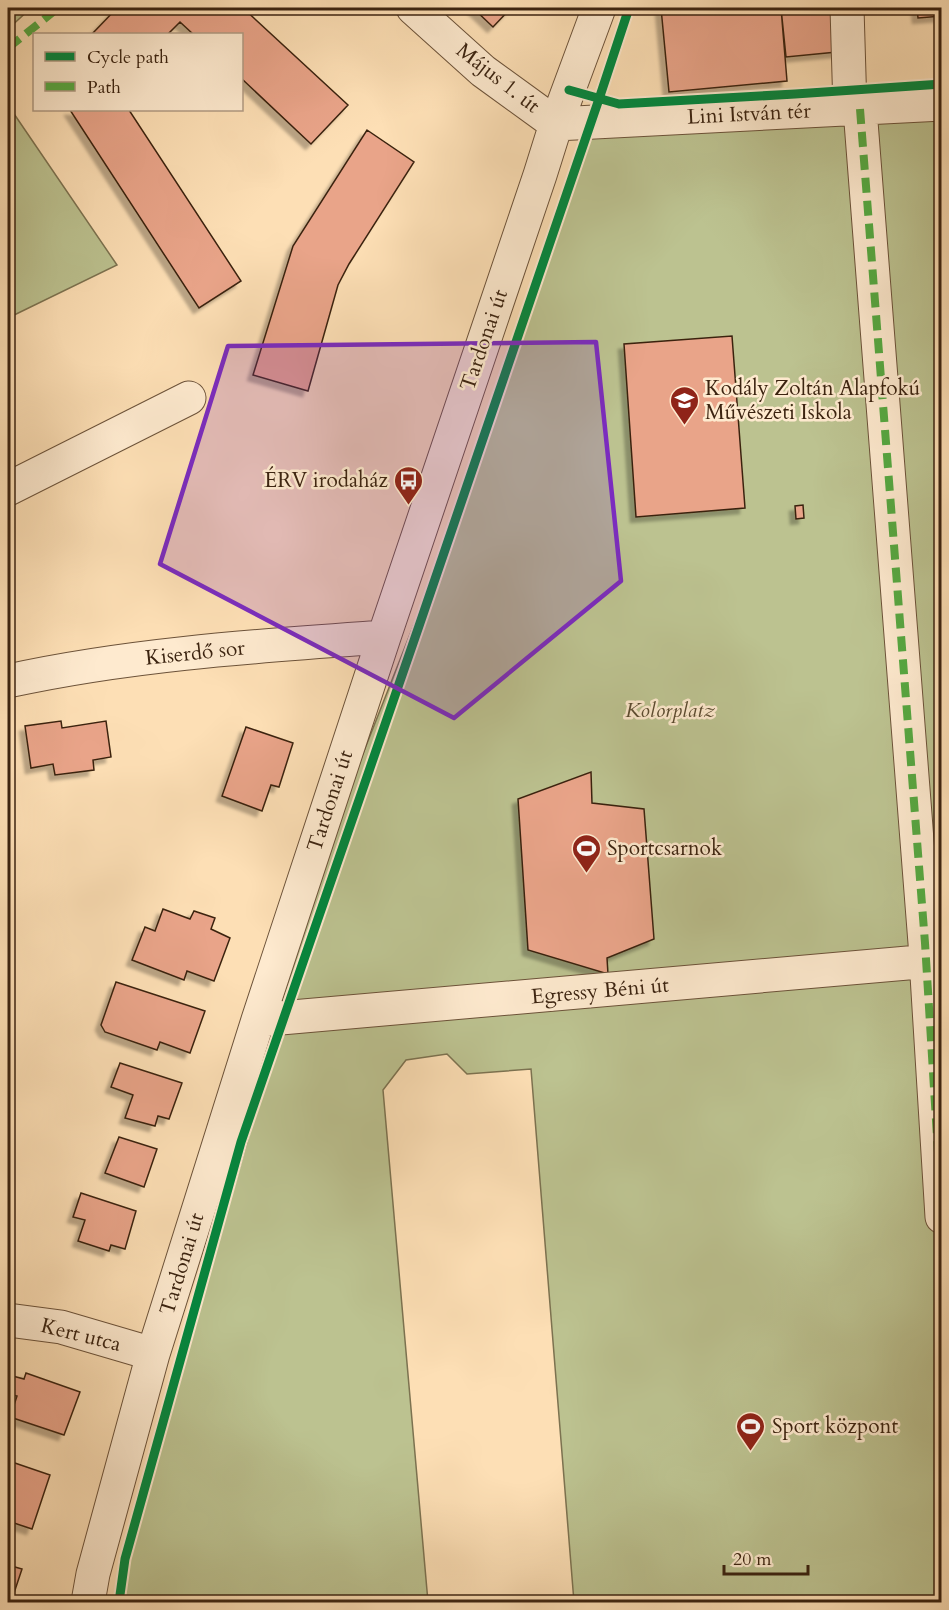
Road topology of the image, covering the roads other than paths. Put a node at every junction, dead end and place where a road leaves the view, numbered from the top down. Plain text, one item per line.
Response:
1 (413, 8) edge
2 (599, 8) edge
3 (847, 8) edge
4 (942, 105) edge
5 (855, 109) junction
6 (556, 124) junction
7 (189, 398) dead end
8 (8, 489) edge
9 (384, 637) junction
10 (8, 681) edge
11 (934, 961) edge
12 (258, 1020) junction
13 (942, 1217) edge
14 (8, 1320) edge
15 (153, 1354) junction
16 (88, 1602) edge

1 - 6 street, Május 1. út
2 - 6 street, Tardonai út
3 - 5 street
4 - 5 street, Lini István tér
5 - 6 street, Lini István tér
5 - 11 street
6 - 9 street, Tardonai út
7 - 8 street
9 - 10 street, Kiserdő sor
9 - 12 street, Tardonai út
11 - 12 street, Egressy Béni út
11 - 13 street
12 - 15 street, Tardonai út
14 - 15 street, Kert utca
15 - 16 street, Tardonai út

